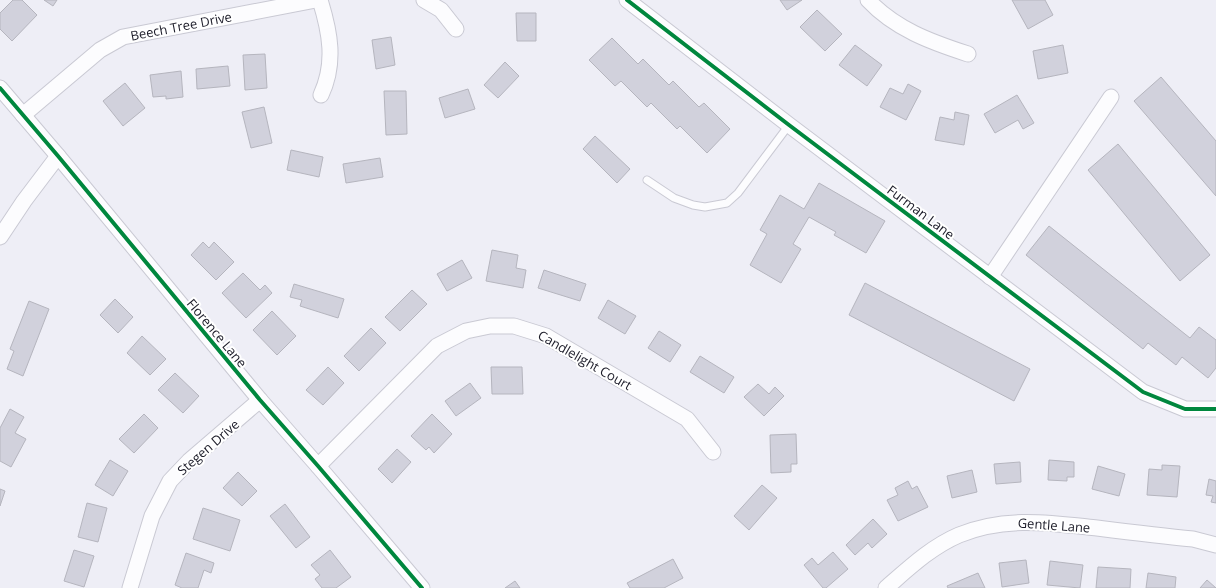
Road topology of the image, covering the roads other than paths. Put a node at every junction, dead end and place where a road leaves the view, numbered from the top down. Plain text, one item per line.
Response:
1 (316, 0) edge
2 (320, 0) edge
3 (424, 0) edge
4 (627, 0) edge
5 (868, 0) edge
6 (456, 29) dead end
7 (968, 54) dead end
8 (0, 88) edge
9 (321, 95) dead end
10 (1111, 97) dead end
11 (23, 115) junction
12 (789, 125) junction
13 (58, 156) junction
14 (647, 180) dead end
15 (0, 237) edge
16 (990, 277) junction
17 (260, 400) junction
18 (1216, 409) edge
19 (713, 452) dead end
20 (318, 466) junction
21 (1216, 545) edge
22 (130, 588) edge
23 (422, 588) edge
24 (886, 588) edge

1 - 11 street, Beech Tree Drive
2 - 9 street
3 - 6 street
4 - 12 street, Furman Lane
5 - 7 street
8 - 11 street, Florence Lane
10 - 16 street
11 - 13 street, Florence Lane
12 - 14 lane
12 - 16 street, Furman Lane
13 - 15 street
13 - 17 street, Florence Lane
16 - 18 street, Furman Lane
17 - 20 street, Florence Lane
17 - 22 street, Stegen Drive
19 - 20 street, Candlelight Court
20 - 23 street, Florence Lane
21 - 24 street, Gentle Lane

